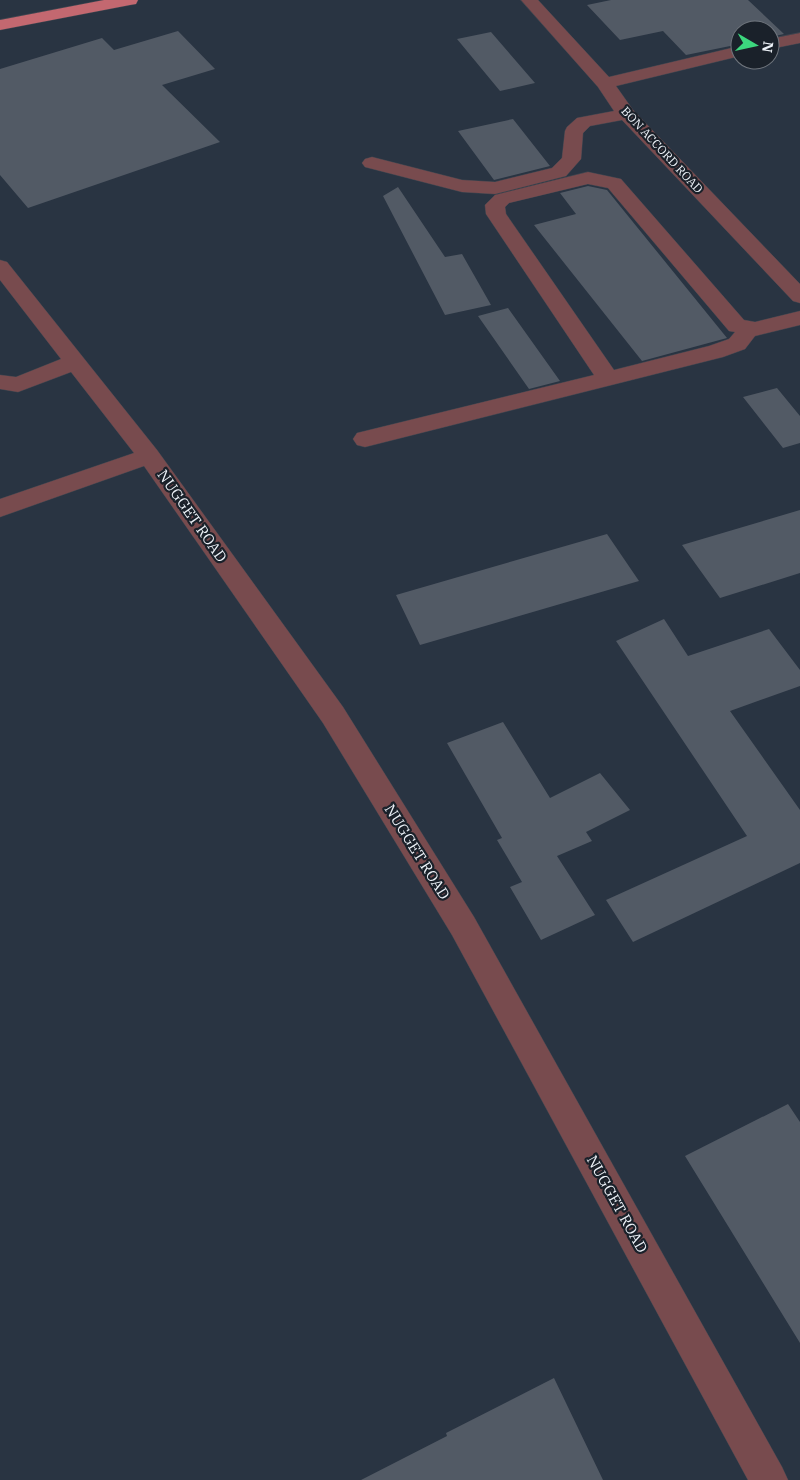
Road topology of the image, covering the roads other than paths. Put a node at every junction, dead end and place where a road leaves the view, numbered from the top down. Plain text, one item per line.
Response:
1 (130, 0) edge
2 (529, 0) edge
3 (0, 25) edge
4 (800, 38) edge
5 (780, 42) edge
6 (730, 54) edge
7 (606, 83) junction
8 (626, 114) junction
9 (372, 163) dead end
10 (0, 266) edge
11 (800, 296) edge
12 (800, 318) edge
13 (749, 329) junction
14 (75, 362) junction
15 (608, 378) junction
16 (0, 382) edge
17 (366, 439) dead end
18 (149, 456) junction
19 (0, 508) edge
20 (769, 1480) edge

1 - 3 main road
2 - 7 street, BON ACCORD ROAD
4 - 5 street
6 - 7 street
7 - 8 street, BON ACCORD ROAD
8 - 9 street
8 - 11 street, BON ACCORD ROAD
10 - 14 street, NUGGET ROAD
12 - 13 street
13 - 15 street
13 - 15 street
14 - 16 street
14 - 18 street, NUGGET ROAD
15 - 17 street
18 - 19 street
18 - 20 street, NUGGET ROAD

